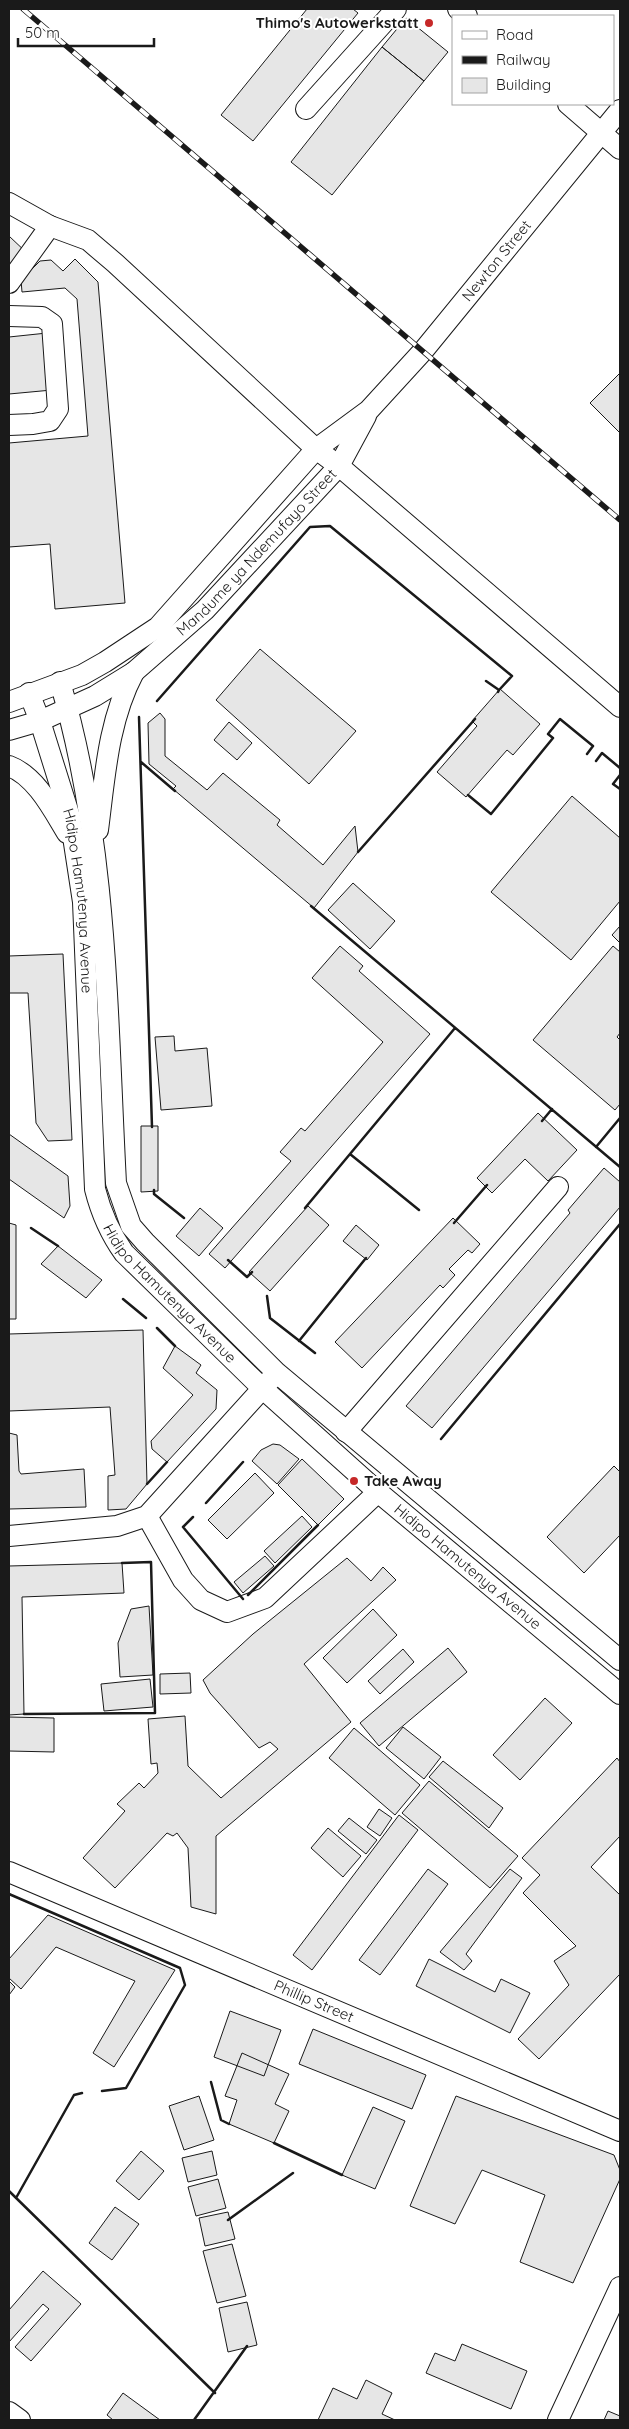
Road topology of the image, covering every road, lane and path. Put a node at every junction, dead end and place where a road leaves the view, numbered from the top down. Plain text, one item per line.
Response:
1 (396, 9) edge
2 (569, 105) edge
3 (306, 109) dead end
4 (620, 110) edge
5 (600, 132) junction
6 (620, 149) edge
7 (9, 204) edge
8 (50, 226) junction
9 (9, 283) edge
10 (9, 316) edge
11 (369, 410) junction
12 (9, 425) edge
13 (316, 449) junction
14 (339, 466) junction
15 (134, 672) junction
16 (60, 682) junction
17 (29, 693) junction
18 (9, 702) edge
19 (620, 707) edge
20 (68, 708) junction
21 (40, 722) junction
22 (9, 730) edge
23 (9, 766) edge
24 (74, 846) junction
25 (96, 850) junction
26 (558, 1187) dead end
27 (277, 1373) junction
28 (262, 1388) junction
29 (346, 1432) junction
30 (378, 1492) junction
31 (147, 1516) junction
32 (9, 1536) edge
33 (620, 1660) edge
34 (620, 1694) edge
35 (9, 1872) edge
36 (620, 2131) edge
37 (620, 2287) edge
38 (9, 2412) edge
39 (20, 2420) edge
40 (558, 2420) edge

1 - 3 street
2 - 5 street
4 - 5 street, Newton Street
5 - 6 street
5 - 11 street, Newton Street
7 - 8 street
8 - 9 street
8 - 13 street
10 - 12 street
11 - 13 street, Newton Street
11 - 14 street, Newton Street
13 - 14 street
13 - 16 street, Mandume ya Ndemufayo Street
14 - 15 street, Mandume ya Ndemufayo Street
14 - 19 street, Mandume ya Ndemufayo Street
15 - 20 street, Mandume ya Ndemufayo Street
15 - 25 street
16 - 17 street, Mandume ya Ndemufayo Street
16 - 20 street, Hidipo Hamutenya Avenue
17 - 18 street, Mandume ya Ndemufayo Street
17 - 21 street, Hidipo Hamutenya Avenue
20 - 21 street, Mandume ya Ndemufayo Street
20 - 25 street, Hidipo Hamutenya Avenue
21 - 22 street, Mandume ya Ndemufayo Street
21 - 24 street, Hidipo Hamutenya Avenue
23 - 24 street
24 - 28 street, Hidipo Hamutenya Avenue
25 - 27 street, Hidipo Hamutenya Avenue
26 - 29 street
27 - 28 street
27 - 29 street, Hidipo Hamutenya Avenue
28 - 30 street, Hidipo Hamutenya Avenue
28 - 31 street
29 - 33 street, Hidipo Hamutenya Avenue
30 - 31 street
30 - 34 street, Hidipo Hamutenya Avenue
31 - 32 street
35 - 36 street, Phillip Street
37 - 40 street
38 - 39 street

